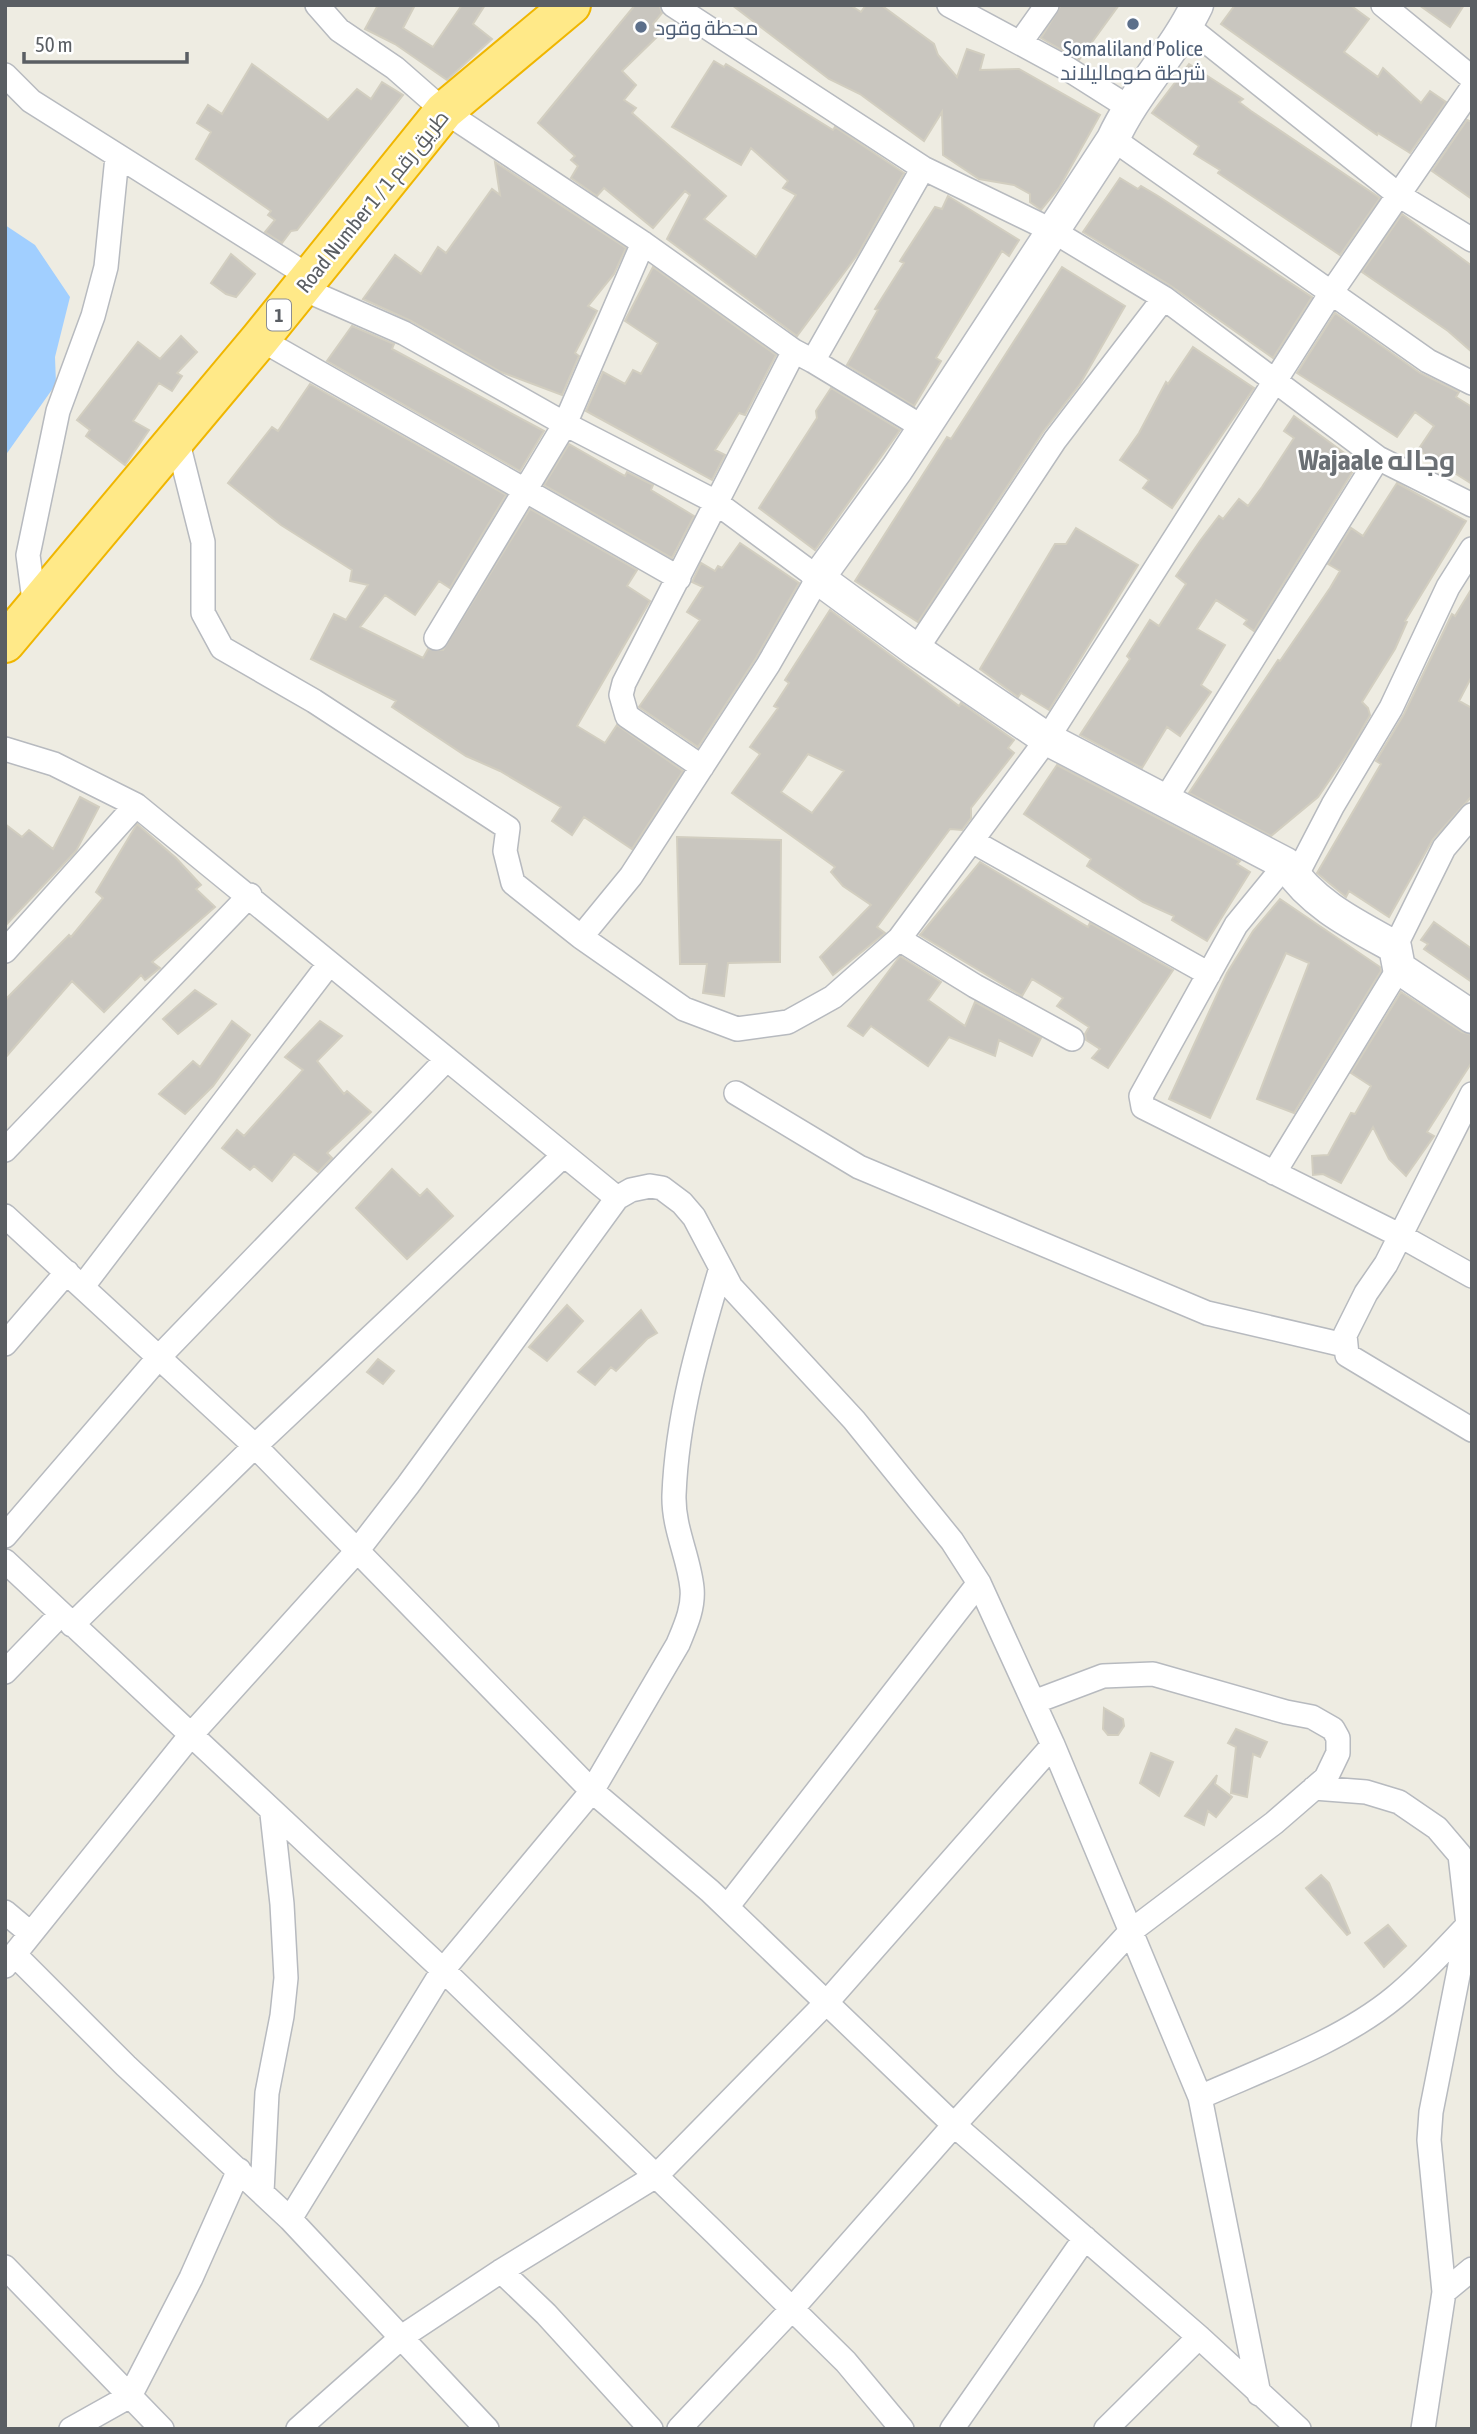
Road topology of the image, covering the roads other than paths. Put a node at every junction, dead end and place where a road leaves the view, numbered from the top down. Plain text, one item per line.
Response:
1 (571, 5) edge
2 (673, 5) edge
3 (949, 5) edge
4 (1047, 5) edge
5 (1383, 5) edge
6 (315, 8) edge
7 (1192, 16) edge
8 (1020, 43) junction
9 (5, 75) edge
10 (1472, 78) edge
11 (1472, 88) edge
12 (1128, 107) junction
13 (444, 111) junction
14 (1113, 139) junction
15 (117, 157) junction
16 (923, 168) junction
17 (1400, 196) junction
18 (1053, 231) junction
19 (1472, 240) edge
20 (643, 243) junction
21 (305, 283) junction
22 (1331, 293) junction
23 (1164, 298) junction
24 (260, 339) junction
25 (804, 356) junction
26 (1274, 382) junction
27 (1472, 383) edge
28 (565, 424) junction
29 (924, 428) junction
30 (177, 439) junction
31 (1378, 457) junction
32 (522, 490) junction
33 (715, 501) junction
34 (1472, 505) edge
35 (1472, 549) edge
36 (679, 578) junction
37 (818, 578) junction
38 (35, 608) junction
39 (436, 638) dead end
40 (5, 643) edge
41 (916, 650) junction
42 (1047, 738) junction
43 (5, 749) edge
44 (702, 766) junction
45 (1165, 800) junction
46 (136, 805) junction
47 (1472, 815) edge
48 (972, 841) junction
49 (1290, 871) junction
50 (250, 895) junction
51 (581, 937) junction
52 (900, 939) junction
53 (5, 951) edge
54 (1397, 958) junction
55 (329, 964) junction
56 (1209, 974) junction
57 (1472, 1017) edge
58 (1072, 1039) dead end
59 (447, 1059) junction
60 (736, 1093) dead end
61 (1472, 1094) edge
62 (5, 1150) edge
63 (564, 1155) junction
64 (1274, 1173) junction
65 (617, 1198) junction
66 (5, 1216) edge
67 (1399, 1235) junction
68 (720, 1271) junction
69 (1472, 1276) edge
70 (75, 1279) junction
71 (5, 1344) edge
72 (1344, 1345) junction
73 (160, 1356) junction
74 (1472, 1430) edge
75 (254, 1446) junction
76 (5, 1536) edge
77 (357, 1550) junction
78 (5, 1561) edge
79 (979, 1583) junction
80 (67, 1619) junction
81 (5, 1672) edge
82 (1034, 1702) junction
83 (190, 1736) junction
84 (1053, 1745) junction
85 (1314, 1788) junction
86 (592, 1791) junction
87 (272, 1814) junction
88 (727, 1908) junction
89 (5, 1912) edge
90 (1468, 1926) junction
91 (1131, 1931) junction
92 (30, 1933) junction
93 (10, 1960) edge
94 (443, 1970) junction
95 (827, 2002) junction
96 (1200, 2097) junction
97 (954, 2125) junction
98 (239, 2171) junction
99 (656, 2176) junction
100 (262, 2192) junction
101 (290, 2219) junction
102 (1085, 2238) junction
103 (5, 2267) edge
104 (1472, 2269) edge
105 (500, 2270) junction
106 (1444, 2292) junction
107 (792, 2309) junction
108 (403, 2336) junction
109 (1199, 2337) junction
110 (1259, 2394) junction
111 (130, 2396) junction
112 (71, 2429) edge
113 (162, 2429) edge
114 (298, 2429) edge
115 (487, 2429) edge
116 (651, 2429) edge
117 (679, 2429) edge
118 (902, 2429) edge
119 (952, 2429) edge
120 (1106, 2429) edge
121 (1298, 2429) edge
122 (1423, 2429) edge

1 - 13 highway, Road Number 1 / طريق رقم 1 / 1
2 - 16 street
3 - 8 street
4 - 8 street
5 - 10 street
6 - 13 street
7 - 12 street
7 - 17 street
8 - 12 street
9 - 15 street
11 - 17 street
12 - 14 street
13 - 20 street
13 - 21 highway, Road Number 1 / طريق رقم 1 / 1
14 - 18 street
14 - 22 street
15 - 21 street
15 - 38 street
16 - 18 street
16 - 25 street
17 - 19 street
17 - 22 street
18 - 23 street
18 - 29 street
20 - 25 street
20 - 28 street
21 - 24 highway, Road Number 1 / طريق رقم 1 / 1
21 - 28 street
22 - 26 street
22 - 27 street
23 - 26 street
23 - 41 street
24 - 30 highway, Road Number 1 / طريق رقم 1 / 1
24 - 32 street
25 - 29 street
25 - 33 street
26 - 31 street
26 - 42 street
28 - 32 street
28 - 33 street
29 - 37 street
30 - 38 highway, Road Number 1 / طريق رقم 1 / 1
30 - 51 street
31 - 34 street
31 - 45 street
32 - 36 street
32 - 39 street
33 - 36 street
33 - 37 street
35 - 49 street
36 - 44 street
37 - 41 street
37 - 44 street
38 - 40 highway, Road Number 1 / طريق رقم 1 / 1
41 - 42 street
42 - 45 street
42 - 48 street
43 - 46 street
44 - 51 street
45 - 49 street
46 - 50 street
46 - 53 street
47 - 54 street
48 - 52 street
48 - 56 street
49 - 54 street
49 - 56 street
50 - 55 street
50 - 62 street
51 - 52 street
52 - 58 street
54 - 57 street
54 - 64 street
55 - 59 street
55 - 70 street
56 - 64 street
59 - 63 street
59 - 73 street
60 - 72 street
61 - 67 street
63 - 65 street
63 - 75 street
64 - 67 street
65 - 68 street
65 - 77 street
66 - 70 street
67 - 69 street
67 - 72 street
68 - 79 street
68 - 86 street
70 - 71 street
70 - 73 street
72 - 74 street
73 - 75 street
73 - 76 street
75 - 77 street
75 - 80 street
77 - 83 street
77 - 86 street
78 - 80 street
79 - 82 street
79 - 88 street
80 - 81 street
80 - 83 street
82 - 84 street
82 - 85 street
83 - 87 street
83 - 92 street
84 - 91 street
84 - 95 street
85 - 90 street
85 - 91 street
86 - 88 street
86 - 94 street
87 - 94 street
87 - 100 street
88 - 95 street
89 - 92 street
90 - 96 street
90 - 106 street
91 - 96 street
91 - 97 street
92 - 93 street
93 - 98 street
94 - 99 street
94 - 101 street
95 - 97 street
95 - 99 street
96 - 110 street
97 - 102 street
97 - 107 street
98 - 100 street
98 - 111 street
99 - 105 street
99 - 107 street
100 - 101 street
101 - 108 street
102 - 109 street
102 - 119 street
103 - 111 street
104 - 106 street
105 - 108 street
105 - 116 street
106 - 122 street
107 - 117 street
107 - 118 street
108 - 114 street
108 - 115 street
109 - 110 street
109 - 120 street
110 - 121 street
111 - 112 street
111 - 113 street

